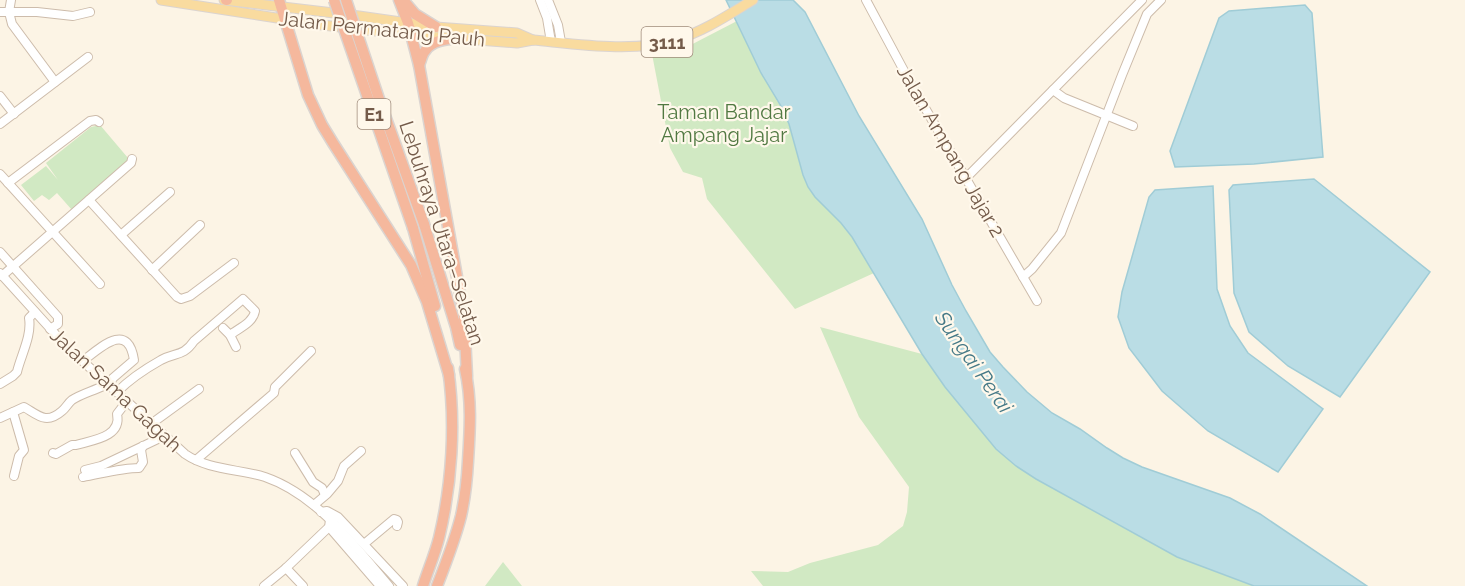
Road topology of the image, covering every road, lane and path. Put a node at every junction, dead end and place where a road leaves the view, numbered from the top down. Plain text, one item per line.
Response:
1 (161, 0) edge
2 (226, 0) edge
3 (334, 0) edge
4 (346, 0) edge
5 (401, 0) edge
6 (540, 0) edge
7 (548, 0) edge
8 (753, 0) edge
9 (866, 0) edge
10 (1142, 0) edge
11 (1161, 0) edge
12 (280, 3) edge
13 (10, 4) edge
14 (0, 12) edge
15 (90, 12) dead end
16 (285, 20) junction
17 (408, 23) junction
18 (436, 27) junction
19 (412, 35) junction
20 (462, 38) junction
21 (533, 40) junction
22 (551, 42) junction
23 (561, 42) junction
24 (88, 57) dead end
25 (419, 65) junction
26 (55, 82) junction
27 (1053, 90) junction
28 (0, 96) edge
29 (14, 114) junction
30 (1106, 115) junction
31 (99, 122) dead end
32 (0, 124) edge
33 (1133, 126) dead end
34 (132, 159) dead end
35 (0, 174) edge
36 (966, 178) junction
37 (8, 183) junction
38 (170, 192) dead end
39 (89, 200) junction
40 (200, 225) dead end
41 (419, 226) junction
42 (52, 232) junction
43 (121, 235) junction
44 (0, 252) edge
45 (234, 263) dead end
46 (13, 266) junction
47 (152, 270) junction
48 (3, 277) edge
49 (1023, 277) junction
50 (100, 285) dead end
51 (0, 288) edge
52 (1037, 301) dead end
53 (48, 306) junction
54 (36, 314) junction
55 (223, 328) dead end
56 (50, 329) junction
57 (230, 335) junction
58 (236, 347) dead end
59 (311, 351) dead end
60 (83, 361) junction
61 (449, 375) junction
62 (467, 376) junction
63 (108, 383) junction
64 (0, 384) edge
65 (200, 389) dead end
66 (117, 392) junction
67 (127, 401) junction
68 (13, 412) junction
69 (0, 418) edge
70 (152, 424) junction
71 (163, 434) junction
72 (143, 446) junction
73 (361, 451) dead end
74 (53, 453) dead end
75 (295, 453) dead end
76 (196, 460) junction
77 (14, 476) dead end
78 (325, 495) junction
79 (314, 505) junction
80 (321, 512) junction
81 (330, 524) junction
82 (397, 526) dead end
83 (364, 544) junction
84 (286, 568) junction
85 (264, 586) edge
86 (303, 586) edge
87 (380, 586) edge
88 (388, 586) edge
89 (403, 586) edge
90 (423, 586) edge
91 (437, 586) edge

1 - 16 main road, Jalan Permatang Pauh / 3111
2 - 12 main road, Jalan Permatang Pauh / 3111
3 - 41 highway, Lebuhraya Utara–Selatan / E1, bridge
4 - 41 highway, Lebuhraya Utara–Selatan / E1, bridge
5 - 17 highway
5 - 18 highway
6 - 22 street
7 - 23 street
8 - 23 main road, Jalan Permatang Pauh / 3111
9 - 36 street, Jalan Ampang Jajar 2
10 - 27 street
11 - 30 street
12 - 16 highway
12 - 17 main road, Jalan Permatang Pauh / 3111
13 - 14 street
13 - 15 street
13 - 26 street
16 - 19 main road, Jalan Permatang Pauh / 3111
16 - 61 highway
17 - 18 main road, Jalan Permatang Pauh / 3111
17 - 19 highway
18 - 21 main road, Jalan Permatang Pauh / 3111
19 - 20 main road, Jalan Permatang Pauh / 3111
19 - 25 highway
20 - 21 main road, Jalan Permatang Pauh / 3111
20 - 25 highway
21 - 22 main road, Jalan Permatang Pauh / 3111
22 - 23 main road, Jalan Permatang Pauh / 3111
24 - 26 street
25 - 62 highway
26 - 29 street
27 - 30 street
27 - 36 street
28 - 29 street
29 - 32 street
30 - 33 street
30 - 49 street
31 - 37 street
34 - 39 street
35 - 37 street
36 - 49 street, Jalan Ampang Jajar 2
37 - 42 street
38 - 43 street
39 - 42 street
39 - 43 street
40 - 47 street
41 - 61 highway, Lebuhraya Utara–Selatan / E1
41 - 62 highway, Lebuhraya Utara–Selatan / E1
42 - 46 street
42 - 50 street
43 - 47 street
44 - 46 street
45 - 47 street
46 - 48 street
46 - 53 street
48 - 51 street
48 - 54 street, Jalan Sama Gagah
49 - 52 street, Jalan Ampang Jajar 2
53 - 54 street
53 - 56 street
54 - 56 street, Jalan Sama Gagah
54 - 64 street
55 - 57 street
56 - 60 street, Jalan Sama Gagah
57 - 58 street
57 - 66 street
59 - 76 street
60 - 63 street, Jalan Sama Gagah
60 - 63 street
61 - 90 highway, Lebuhraya Utara–Selatan / E1
62 - 91 highway, Lebuhraya Utara–Selatan / E1
63 - 66 street, Jalan Sama Gagah
63 - 68 street
65 - 70 street
66 - 67 street, Jalan Sama Gagah
67 - 70 street, Jalan Sama Gagah
67 - 74 street
68 - 69 street
68 - 77 street
70 - 71 street, Jalan Sama Gagah
71 - 72 street
71 - 76 street, Jalan Sama Gagah
72 - 72 street
73 - 78 street
75 - 78 street
76 - 79 street, Jalan Sama Gagah
78 - 79 street
79 - 80 street, Jalan Sama Gagah
80 - 81 street, Jalan Sama Gagah
80 - 83 street
81 - 84 street
81 - 87 street
81 - 88 street, Jalan Sama Gagah
82 - 83 street
83 - 89 street
84 - 85 street
84 - 86 street

